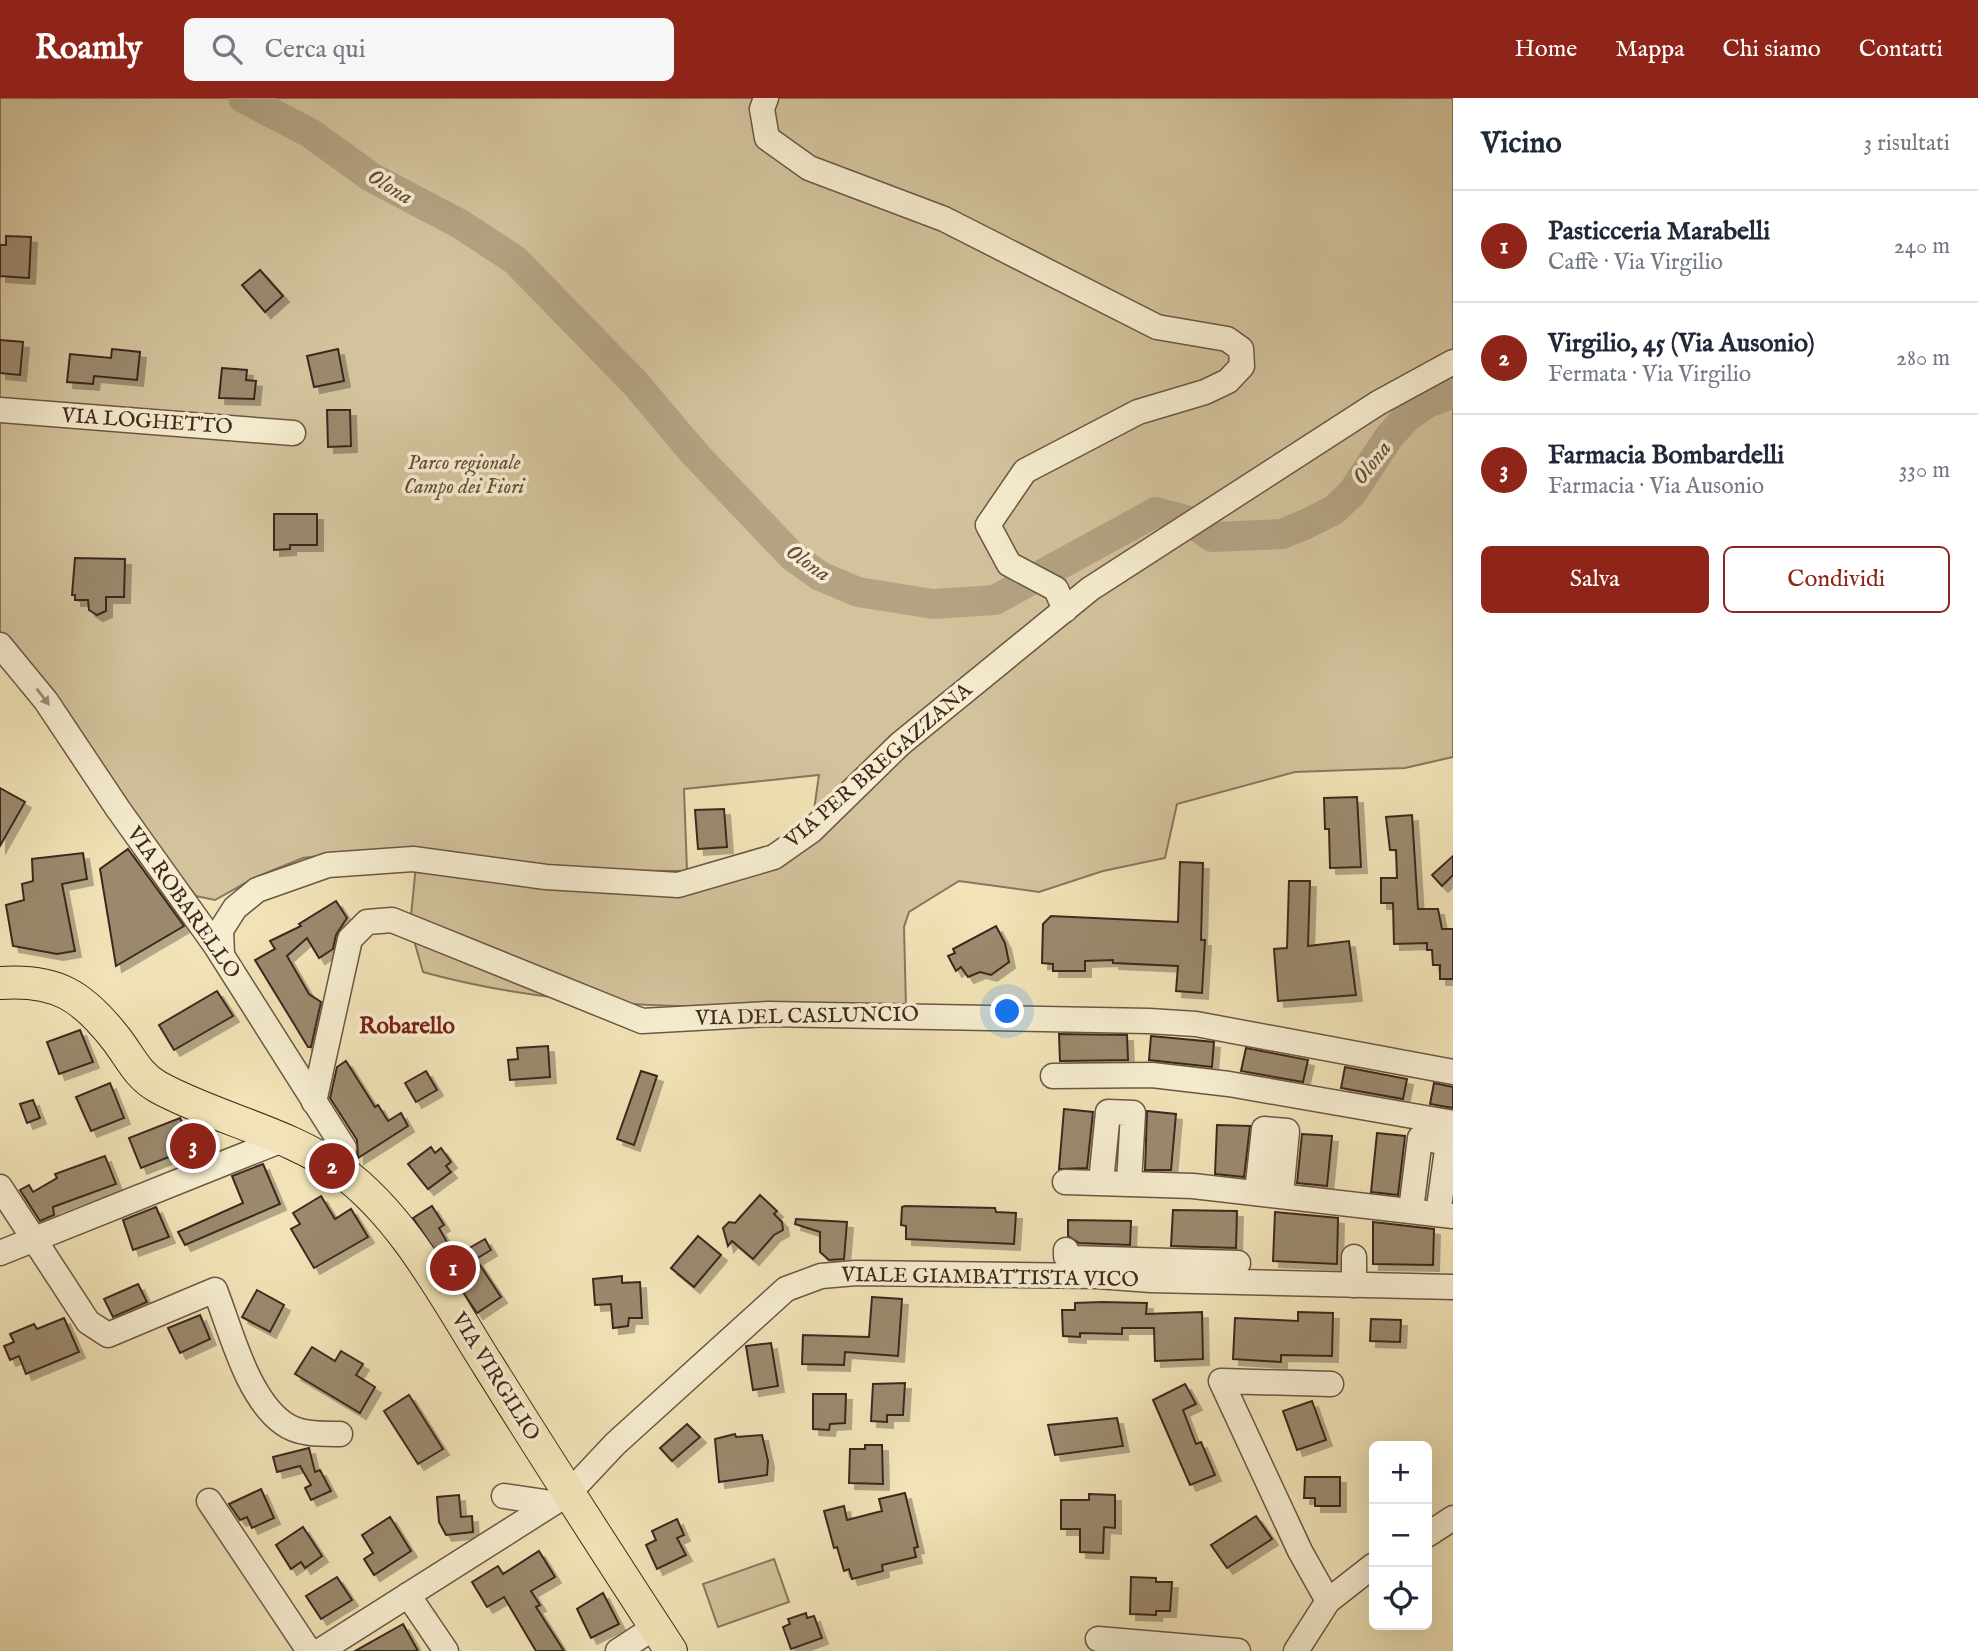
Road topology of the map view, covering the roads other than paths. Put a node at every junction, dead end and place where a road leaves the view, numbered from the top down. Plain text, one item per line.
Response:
1 (766, 98) edge
2 (1453, 362) edge
3 (0, 410) edge
4 (293, 433) dead end
5 (1060, 600) junction
6 (0, 645) edge
7 (222, 955) junction
8 (0, 983) edge
9 (1453, 1072) edge
10 (1053, 1076) dead end
11 (314, 1102) junction
12 (1453, 1123) edge
13 (282, 1140) junction
14 (1104, 1146) junction
15 (1131, 1148) junction
16 (1272, 1162) dead end
17 (342, 1172) junction
18 (1416, 1173) junction
19 (1443, 1176) junction
20 (1065, 1182) dead end
21 (1101, 1182) junction
22 (1129, 1183) junction
23 (0, 1186) edge
24 (1269, 1193) junction
25 (1411, 1210) junction
26 (1445, 1215) edge
27 (34, 1240) junction
28 (1066, 1250) dead end
29 (0, 1253) edge
30 (1238, 1263) dead end
31 (1151, 1264) junction
32 (1277, 1266) dead end
33 (1354, 1270) junction
34 (1445, 1278) edge
35 (1331, 1384) dead end
36 (340, 1434) dead end
37 (504, 1496) dead end
38 (560, 1498) junction
39 (209, 1501) dead end
40 (1453, 1518) edge
41 (1432, 1532) edge
42 (1371, 1567) edge
43 (408, 1595) junction
44 (1328, 1601) junction
45 (663, 1639) edge
46 (1098, 1639) dead end
47 (309, 1651) edge
48 (320, 1651) edge
49 (446, 1651) edge
50 (618, 1651) edge
51 (1238, 1651) edge
52 (1296, 1651) edge

1 - 5 street
2 - 5 street, VIA PER BREGAZZANA
3 - 4 street, VIA LOGHETTO
5 - 7 street, VIA PER BREGAZZANA
6 -> 7 street, VIA ROBARELLO
7 - 11 street, VIA ROBARELLO
8 - 13 main road, VIA VIRGILIO
9 - 11 street, VIA DEL CASLUNCIO
10 - 12 street
11 - 17 street, VIA ROBARELLO
13 - 17 main road, VIA VIRGILIO
13 - 27 street
14 - 15 street
14 - 15 street
14 - 21 street
15 - 22 street
16 - 24 street
17 - 38 main road, VIA VIRGILIO
18 - 19 street
18 - 19 street
18 - 25 street
19 - 26 street
20 - 21 street
21 - 22 street
22 - 24 street
23 - 27 street
24 - 25 street
25 - 26 street
27 - 29 street
27 - 36 street
28 - 31 street
30 - 31 street
31 - 33 street, VIALE GIAMBATTISTA VICO
31 - 38 street, VIALE GIAMBATTISTA VICO
32 - 33 street
33 - 34 street, VIALE GIAMBATTISTA VICO
35 - 44 street
37 - 38 street
38 - 43 street, VIALE GIAMBATTISTA VICO
38 - 45 main road, VIA VIRGILIO
39 - 47 street
40 - 41 street
42 - 44 street
43 - 48 street, VIALE GIAMBATTISTA VICO
43 - 49 street
44 - 52 street
45 - 50 street
46 - 51 street

